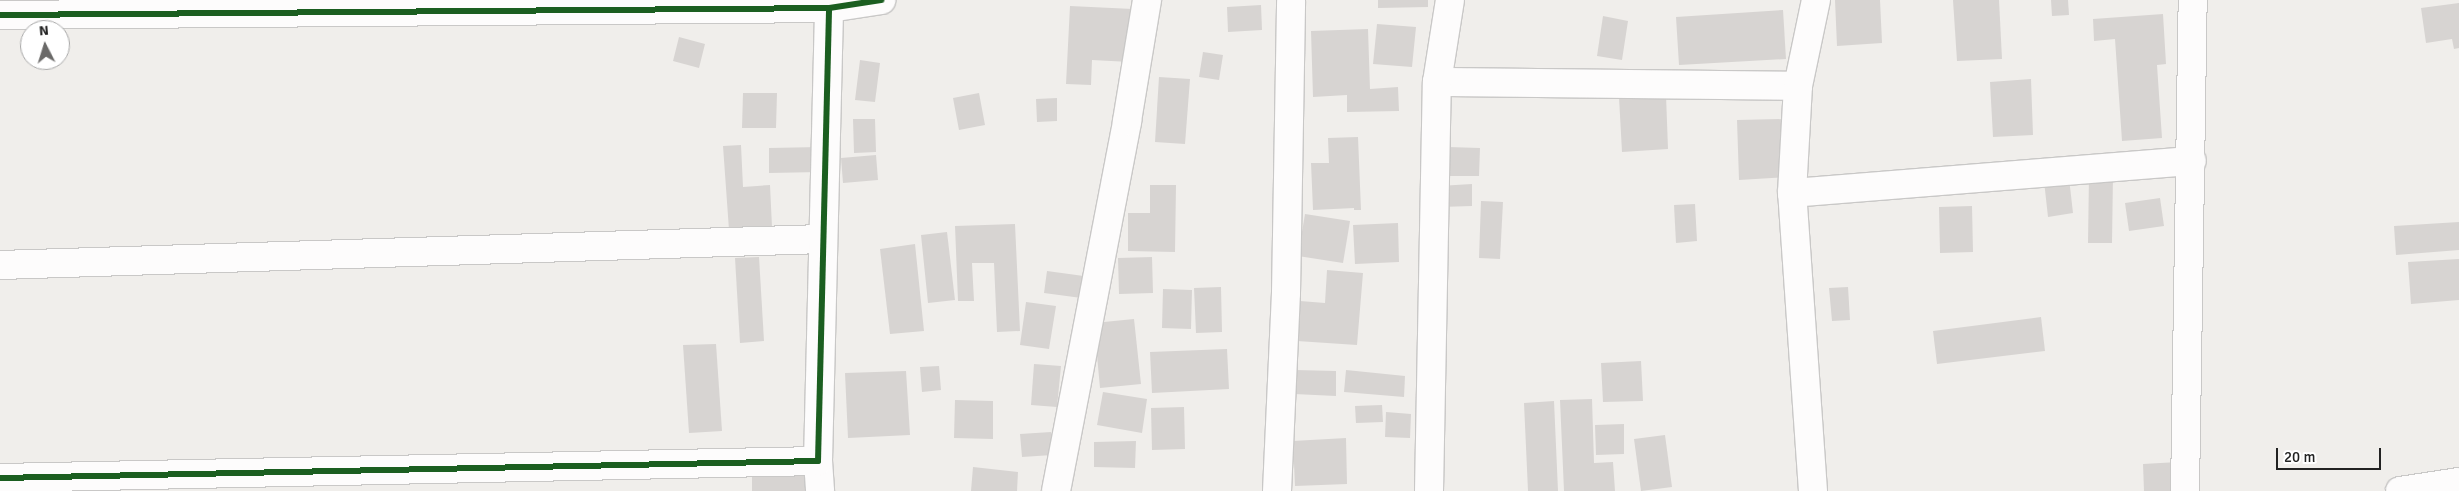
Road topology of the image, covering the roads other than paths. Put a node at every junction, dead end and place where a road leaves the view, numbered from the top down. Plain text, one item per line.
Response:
1 (881, 0) edge
2 (1147, 0) edge
3 (1450, 0) edge
4 (1816, 0) edge
5 (2194, 0) edge
6 (1291, 1) edge
7 (505, 5) edge
8 (123, 7) edge
9 (829, 8) junction
10 (0, 15) edge
11 (1437, 82) junction
12 (1798, 86) junction
13 (2192, 161) junction
14 (1792, 193) junction
15 (823, 239) junction
16 (0, 265) edge
17 (818, 461) junction
18 (0, 478) edge
19 (2459, 482) edge
20 (820, 491) edge
21 (1056, 491) edge
22 (1276, 491) edge
23 (1429, 491) edge
24 (1813, 491) edge
25 (2185, 491) edge
26 (2400, 491) edge

1 - 9 street
2 - 21 street
3 - 11 street
4 - 12 street
5 - 13 street
6 - 22 street
7 - 8 street
7 - 9 street
8 - 10 street
9 - 15 street
11 - 12 street
11 - 23 street
12 - 14 street
13 - 14 street
13 - 25 street
14 - 24 street
15 - 16 street
15 - 17 street
17 - 18 street
17 - 20 street
19 - 26 street

